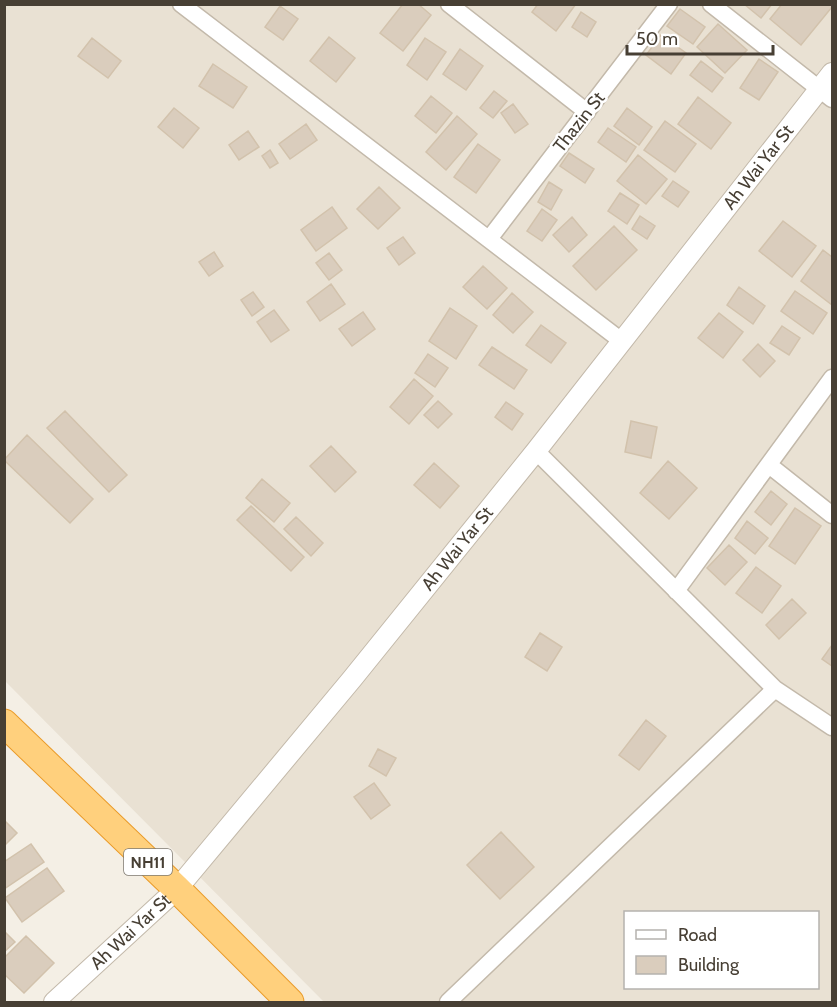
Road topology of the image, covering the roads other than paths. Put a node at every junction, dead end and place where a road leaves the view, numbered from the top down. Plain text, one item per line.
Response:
1 (182, 4) edge
2 (449, 4) edge
3 (669, 4) edge
4 (711, 4) edge
5 (832, 73) edge
6 (826, 94) edge
7 (587, 111) junction
8 (489, 239) junction
9 (623, 342) junction
10 (832, 378) edge
11 (536, 451) junction
12 (769, 465) junction
13 (832, 515) edge
14 (676, 591) junction
15 (775, 689) junction
16 (4, 723) edge
17 (832, 728) edge
18 (177, 889) junction
19 (54, 1002) edge
20 (290, 1002) edge
21 (447, 1002) edge

1 - 8 street
2 - 7 street
3 - 7 street, Thazin St
4 - 6 street
5 - 6 street, Ah Wai Yar St
6 - 9 street, Ah Wai Yar St
7 - 8 street, Thazin St
8 - 9 street
9 - 11 street, Ah Wai Yar St
10 - 12 street
11 - 14 street
11 - 18 street, Ah Wai Yar St
12 - 13 street
12 - 14 street
14 - 15 street
15 - 17 street
15 - 21 street
16 - 18 highway, NH11
18 - 19 street, Ah Wai Yar St
18 - 20 highway, NH11

